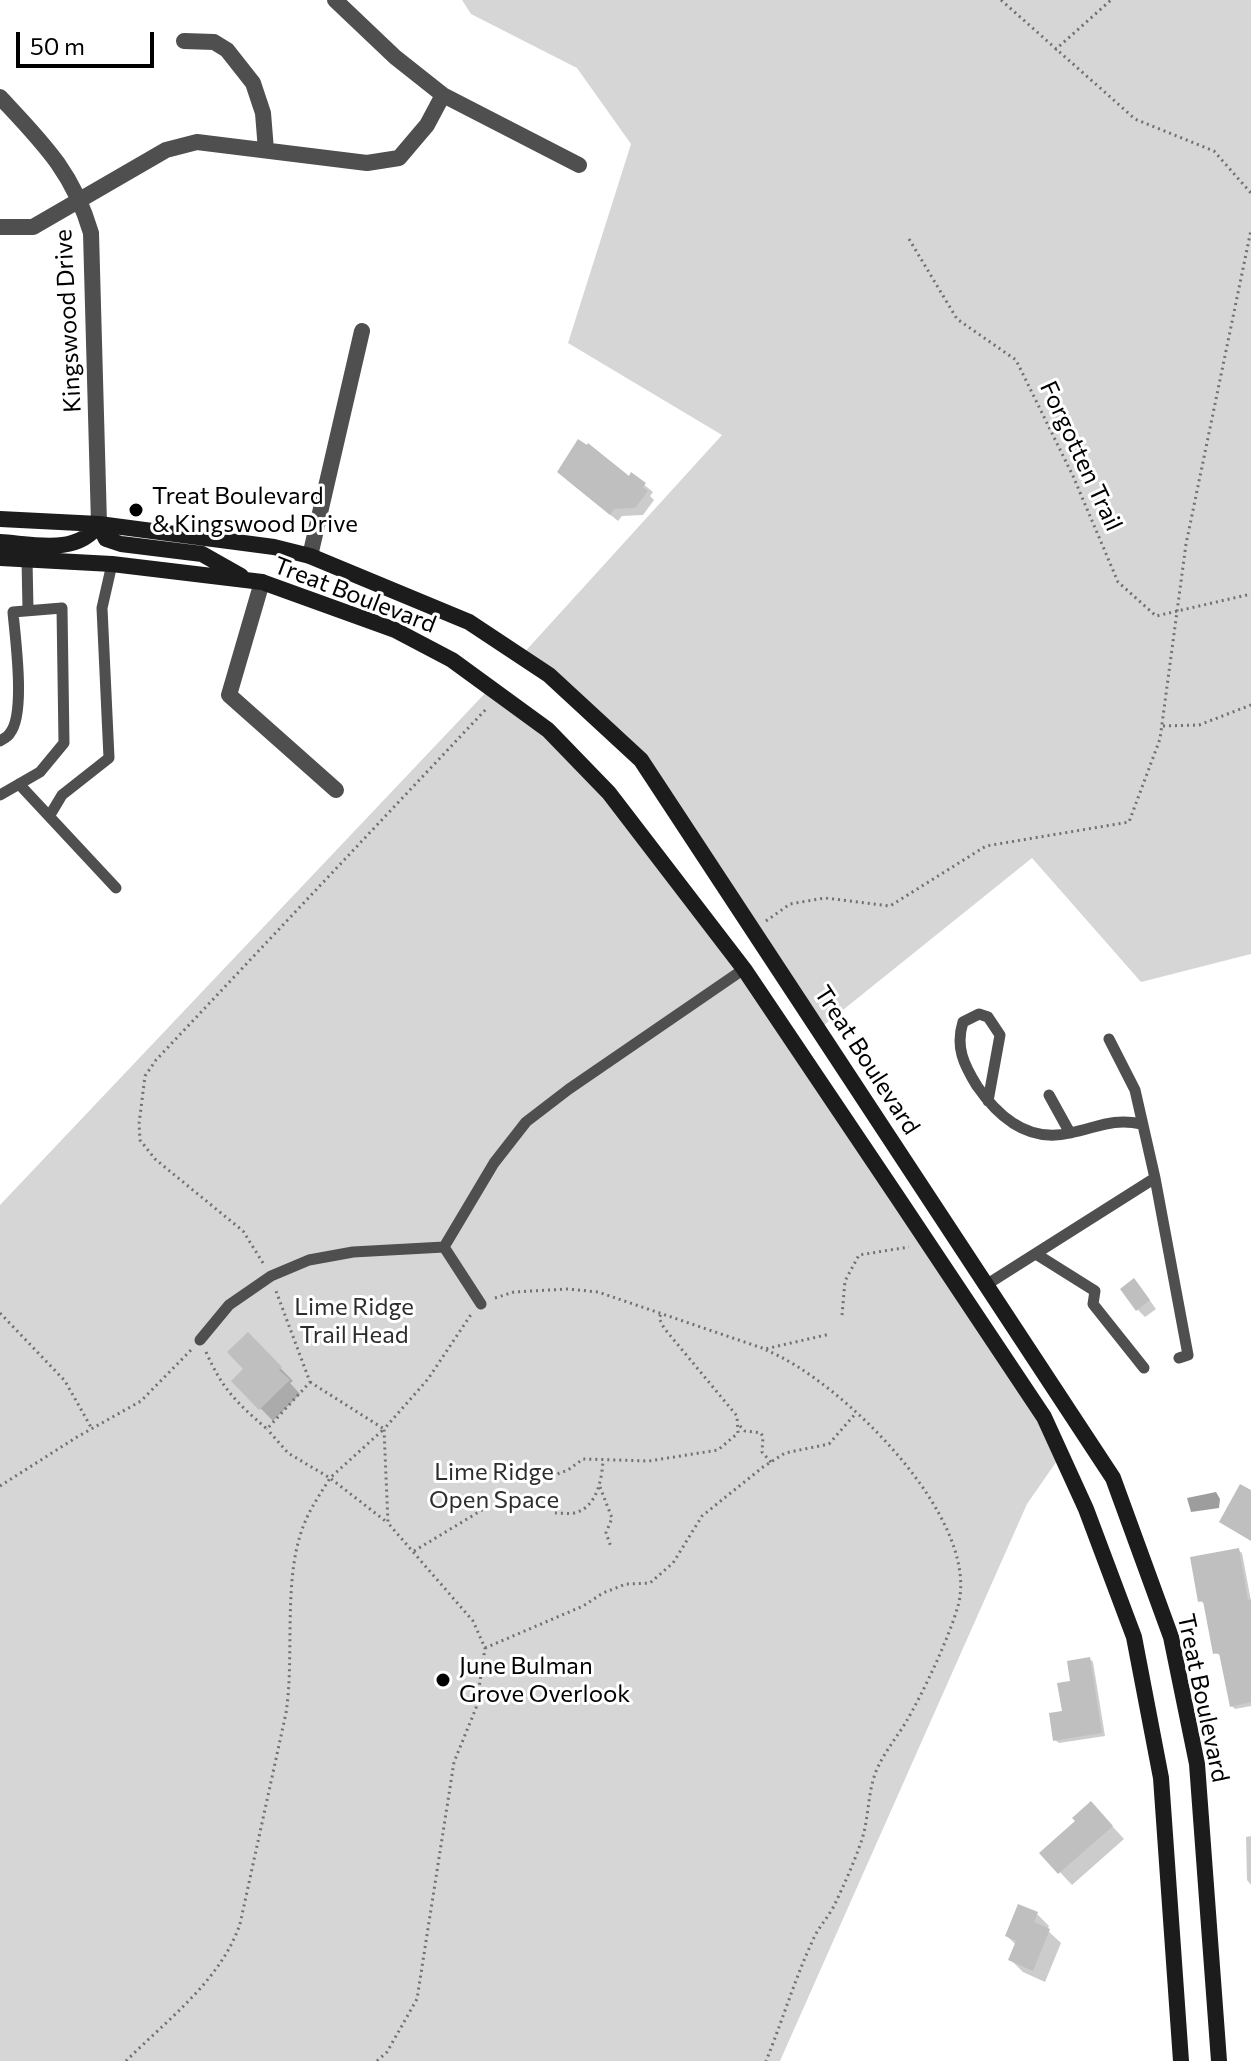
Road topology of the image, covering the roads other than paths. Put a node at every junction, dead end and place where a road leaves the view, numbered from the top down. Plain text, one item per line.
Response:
1 (335, 0) edge
2 (184, 41) dead end
3 (443, 95) junction
4 (0, 97) edge
5 (266, 150) junction
6 (579, 165) dead end
7 (82, 201) junction
8 (0, 227) edge
9 (362, 331) dead end
10 (0, 519) edge
11 (99, 524) junction
12 (0, 542) edge
13 (310, 556) junction
14 (0, 558) edge
15 (27, 559) junction
16 (112, 564) junction
17 (257, 582) junction
18 (28, 610) junction
19 (0, 741) edge
20 (19, 784) junction
21 (336, 790) dead end
22 (0, 795) edge
23 (50, 815) junction
24 (116, 888) dead end
25 (744, 969) junction
26 (1109, 1039) dead end
27 (1049, 1095) dead end
28 (988, 1101) junction
29 (1142, 1124) junction
30 (1070, 1133) junction
31 (1155, 1178) junction
32 (444, 1247) junction
33 (1036, 1254) junction
34 (986, 1285) junction
35 (481, 1304) road end
36 (200, 1340) road end
37 (1179, 1358) dead end
38 (1144, 1368) dead end
39 (1181, 2061) edge
40 (1219, 2061) edge

1 - 3 street
2 - 5 street
3 - 5 street
3 - 6 street
4 - 7 street, Kingswood Drive
5 - 7 street
7 - 8 street
7 - 11 street, Kingswood Drive
9 - 13 street
10 - 11 main road, Treat Boulevard
11 - 12 main road
11 - 13 main road, Treat Boulevard
11 - 17 main road
13 - 34 main road, Treat Boulevard
14 - 15 main road, Treat Boulevard
15 - 16 main road, Treat Boulevard
15 - 18 lane
16 - 17 main road, Treat Boulevard
16 - 23 lane
17 - 21 street
17 - 25 main road, Treat Boulevard
18 - 19 lane
18 - 20 lane
20 - 22 lane
20 - 23 lane
23 - 24 lane
25 - 32 lane
25 - 39 main road, Treat Boulevard
26 - 29 lane
27 - 30 lane
28 - 28 lane
28 - 30 lane
29 - 30 lane
29 - 31 lane
31 - 33 lane
31 - 37 lane
32 - 35 lane
32 - 36 lane
33 - 34 lane
33 - 38 lane
34 - 40 main road, Treat Boulevard

